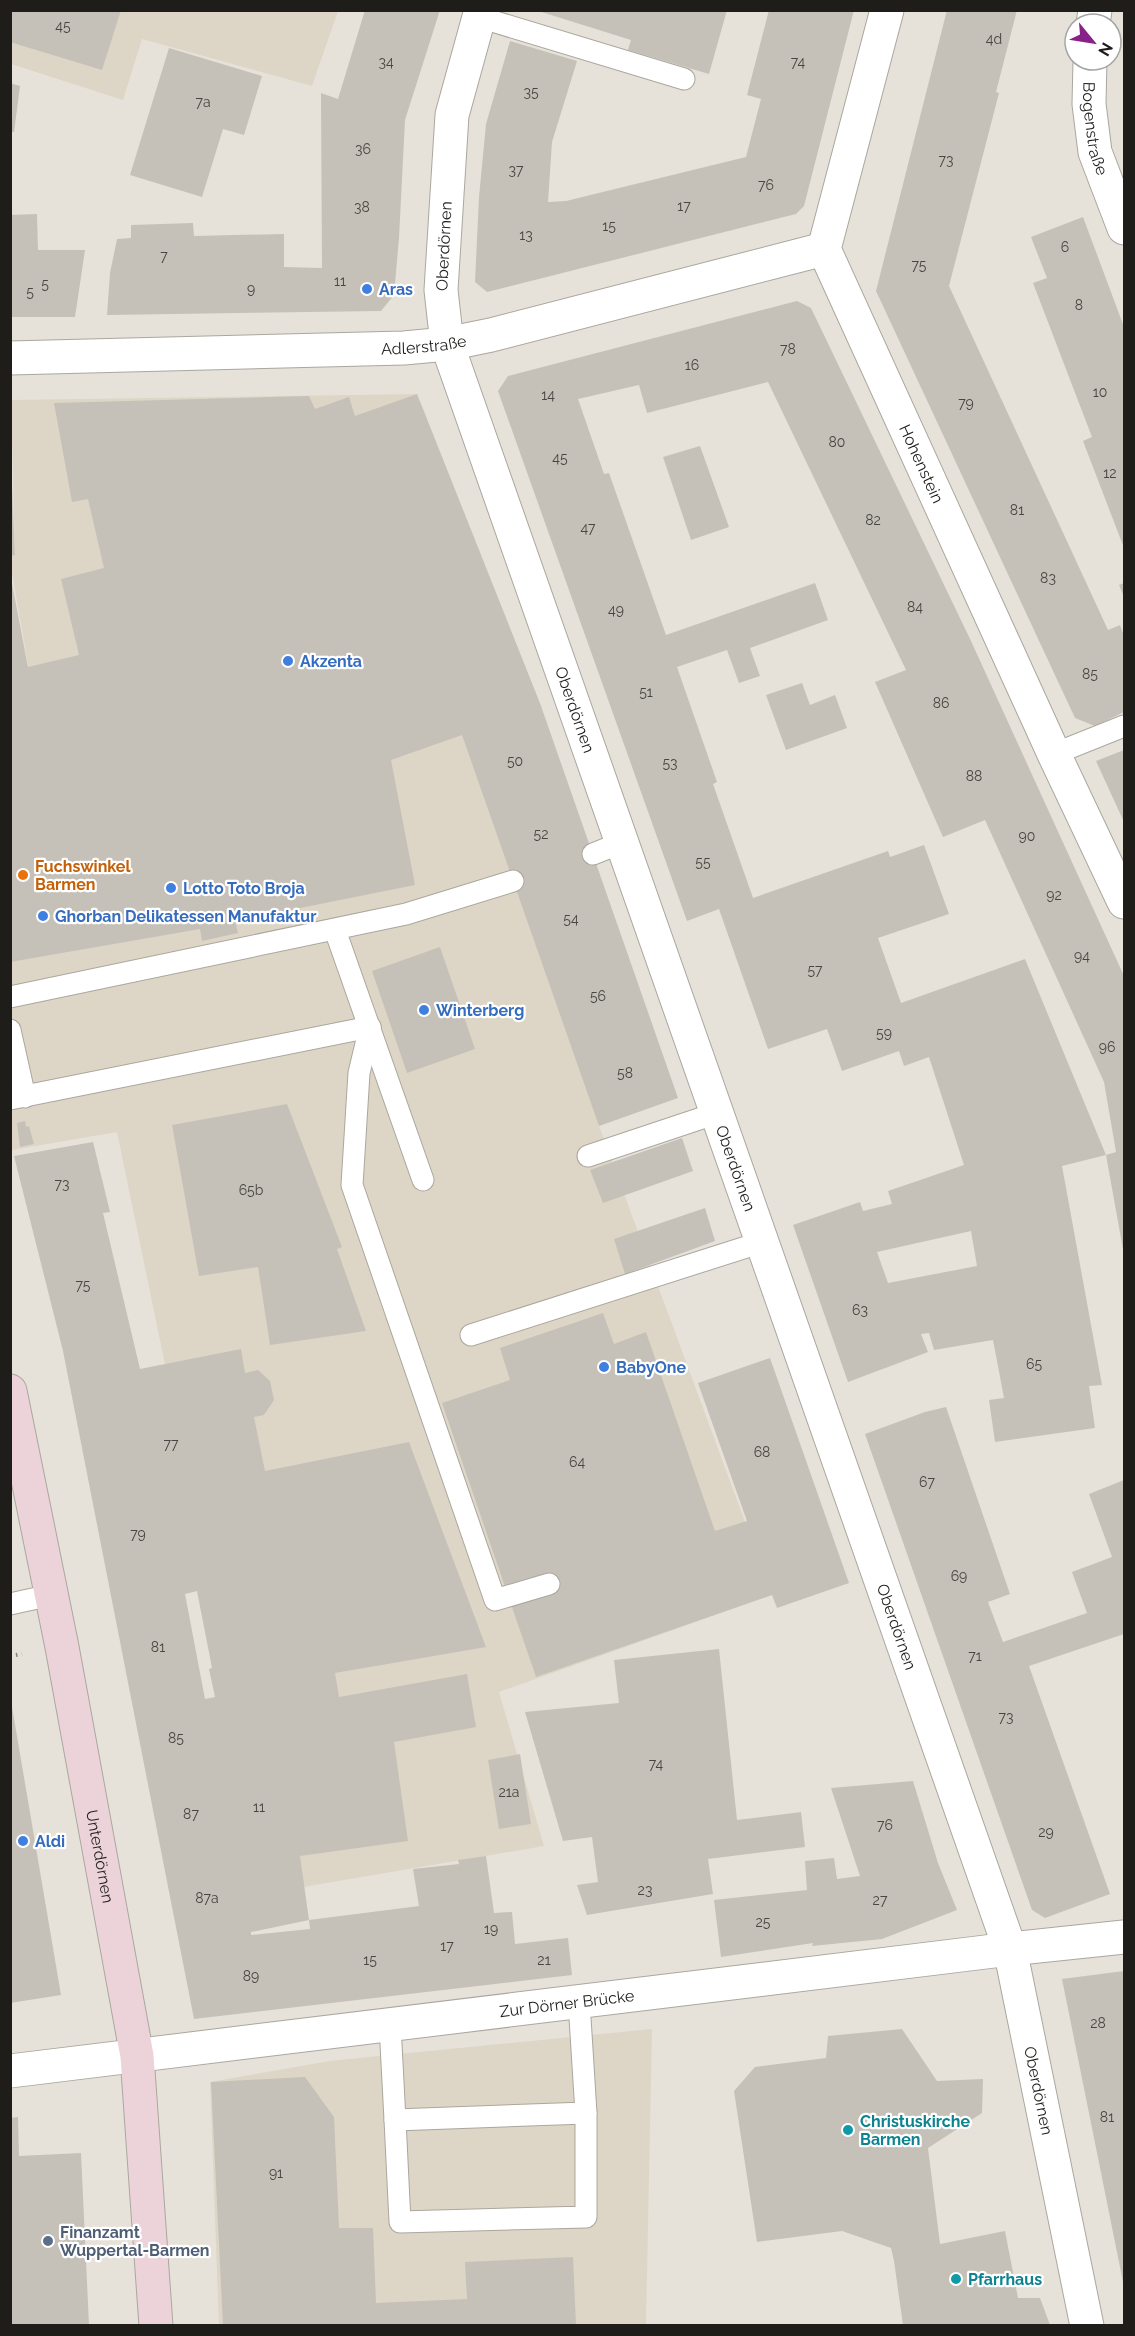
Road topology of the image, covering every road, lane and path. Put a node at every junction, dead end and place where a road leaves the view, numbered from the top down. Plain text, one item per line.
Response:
1 (887, 10) edge
2 (480, 14) edge
3 (1090, 72) edge
4 (684, 79) dead end
5 (1125, 228) edge
6 (824, 249) junction
7 (447, 344) junction
8 (10, 358) edge
9 (1125, 726) edge
10 (1054, 754) junction
11 (623, 842) junction
12 (593, 854) dead end
13 (513, 881) dead end
14 (1125, 902) edge
15 (335, 930) junction
16 (10, 997) edge
17 (370, 1027) junction
18 (10, 1030) edge
19 (18, 1098) edge
20 (717, 1113) junction
21 (588, 1156) dead end
22 (423, 1180) dead end
23 (762, 1242) junction
24 (471, 1335) dead end
25 (10, 1391) edge
26 (549, 1584) dead end
27 (51, 1595) junction
28 (10, 1604) edge
29 (1125, 1937) edge
30 (1010, 1949) junction
31 (579, 2002) junction
32 (390, 2025) junction
33 (137, 2056) junction
34 (10, 2071) edge
35 (586, 2113) junction
36 (395, 2120) junction
37 (156, 2325) edge
38 (1087, 2325) edge

1 - 6 street
2 - 4 lane
2 - 7 street, Oberdörnen
3 - 5 street, Bogenstraße
6 - 7 street, Adlerstraße
6 - 10 street, Hohenstein
7 - 8 street, Adlerstraße
7 - 11 street, Oberdörnen
9 - 10 lane
10 - 14 street, Hohenstein
11 - 12 lane
11 - 20 street, Oberdörnen
13 - 15 lane
15 - 16 lane
15 - 17 lane
17 - 19 lane
17 - 22 lane
17 - 26 lane
18 - 19 lane
20 - 21 lane
20 - 23 street, Oberdörnen
23 - 24 lane
23 - 30 street, Oberdörnen
25 - 27 street, Unterdörnen
27 - 28 lane
27 - 33 street, Unterdörnen
29 - 30 street, Zur Dörner Brücke
30 - 31 street, Zur Dörner Brücke
30 - 38 street, Oberdörnen
31 - 32 street, Zur Dörner Brücke
31 - 35 lane
32 - 33 street, Zur Dörner Brücke
32 - 36 lane
33 - 34 street, Zur Dörner Brücke
33 - 37 street, Unterdörnen
35 - 36 lane
35 - 36 lane

